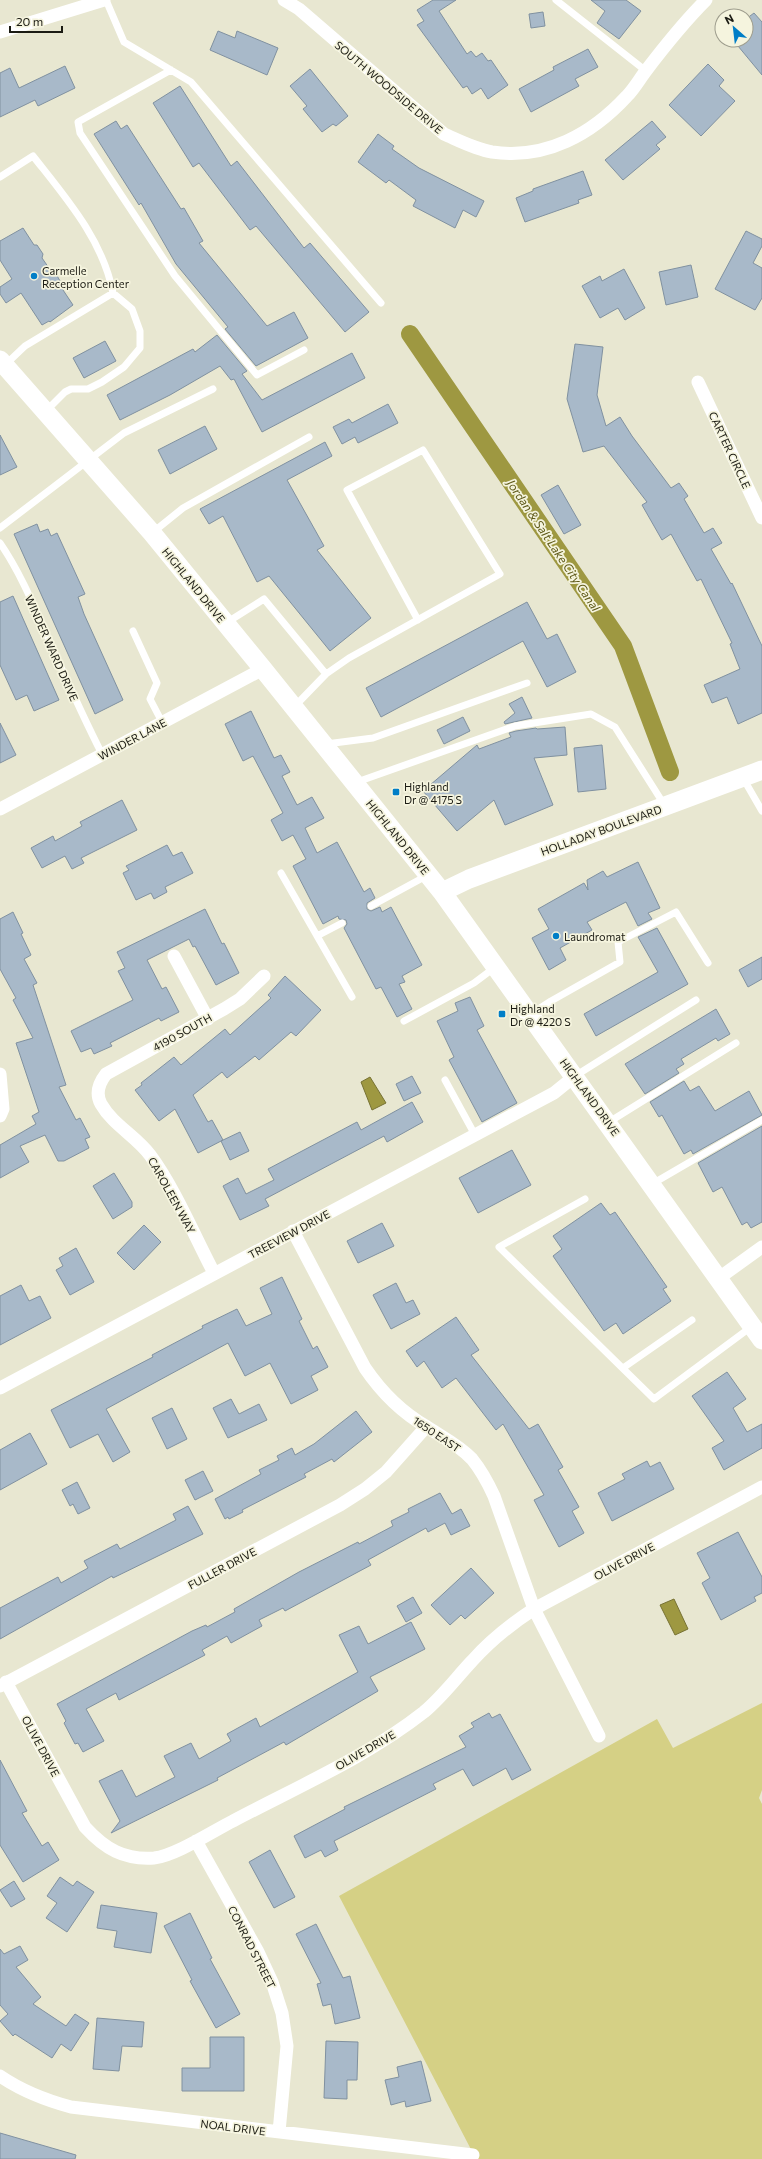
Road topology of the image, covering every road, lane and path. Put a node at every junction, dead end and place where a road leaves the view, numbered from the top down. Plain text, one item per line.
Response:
1 (105, 0) edge
2 (284, 0) edge
3 (556, 0) edge
4 (706, 0) edge
5 (0, 32) edge
6 (171, 70) junction
7 (646, 71) junction
8 (0, 177) edge
9 (114, 293) junction
10 (381, 303) dead end
11 (304, 350) dead end
12 (2, 363) edge
13 (698, 382) dead end
14 (213, 389) dead end
15 (45, 412) junction
16 (309, 437) dead end
17 (89, 461) junction
18 (762, 518) edge
19 (0, 528) edge
20 (152, 533) junction
21 (0, 543) edge
22 (418, 620) junction
23 (226, 623) junction
24 (133, 631) dead end
25 (263, 669) junction
26 (326, 674) junction
27 (528, 683) dead end
28 (294, 708) junction
29 (162, 722) junction
30 (324, 744) junction
31 (102, 754) junction
32 (762, 770) edge
33 (742, 778) junction
34 (355, 783) junction
35 (665, 807) junction
36 (0, 809) edge
37 (762, 811) edge
38 (281, 873) dead end
39 (428, 875) junction
40 (442, 892) junction
41 (371, 906) dead end
42 (342, 923) dead end
43 (317, 936) junction
44 (174, 956) dead end
45 (708, 963) dead end
46 (496, 967) junction
47 (264, 976) dead end
48 (352, 997) dead end
49 (696, 1000) dead end
50 (531, 1014) junction
51 (208, 1019) junction
52 (404, 1021) dead end
53 (736, 1043) dead end
54 (0, 1074) edge
55 (575, 1076) junction
56 (445, 1080) dead end
57 (99, 1085) joint
58 (2, 1112) edge
59 (762, 1120) edge
60 (608, 1123) junction
61 (475, 1135) junction
62 (652, 1184) junction
63 (585, 1199) dead end
64 (293, 1231) junction
65 (762, 1247) edge
66 (214, 1274) junction
67 (720, 1278) junction
68 (692, 1320) dead end
69 (757, 1333) edge
70 (623, 1368) junction
71 (0, 1388) edge
72 (426, 1427) junction
73 (762, 1487) edge
74 (534, 1609) junction
75 (3, 1684) edge
76 (599, 1736) dead end
77 (196, 1840) junction
78 (0, 2076) edge
79 (279, 2132) junction
80 (473, 2155) dead end

1 - 5 street
1 - 6 lane
2 - 7 street, SOUTH WOODSIDE DRIVE
3 - 7 lane
4 - 7 street, SOUTH WOODSIDE DRIVE
6 - 10 lane
6 - 11 lane
8 - 9 lane
9 - 12 lane
9 - 15 lane
12 - 15 main road, HIGHLAND DRIVE
13 - 18 street, CARTER CIRCLE
14 - 17 lane
15 - 17 main road, HIGHLAND DRIVE
16 - 20 lane
17 - 19 lane
17 - 20 main road, HIGHLAND DRIVE
20 - 23 main road, HIGHLAND DRIVE
21 - 31 lane, WINDER WARD DRIVE
22 - 22 lane
22 - 26 lane
23 - 25 main road, HIGHLAND DRIVE
23 - 26 lane
24 - 29 lane
25 - 28 main road, HIGHLAND DRIVE
25 - 29 street, WINDER LANE
26 - 28 lane
27 - 30 lane
28 - 30 main road, HIGHLAND DRIVE
29 - 31 street, WINDER LANE
30 - 34 main road, HIGHLAND DRIVE
31 - 36 street, WINDER LANE
32 - 33 main road, HOLLADAY BOULEVARD
33 - 35 main road, HOLLADAY BOULEVARD
33 - 37 lane
34 - 35 lane
34 - 39 main road, HIGHLAND DRIVE
35 - 40 main road, HOLLADAY BOULEVARD
38 - 43 lane
39 - 40 main road, HIGHLAND DRIVE
39 - 41 lane
40 - 46 main road, HIGHLAND DRIVE
42 - 43 lane
43 - 48 lane
44 - 51 street
45 - 50 lane
46 - 50 main road, HIGHLAND DRIVE
46 - 52 lane
47 - 51 street, 4190 SOUTH
49 - 55 lane
50 - 55 main road, HIGHLAND DRIVE
51 - 57 street, 4190 SOUTH
53 - 60 lane
54 - 58 street
55 - 60 main road, HIGHLAND DRIVE
55 - 61 street, TREEVIEW DRIVE
56 - 61 lane
57 - 66 street, CAROLEEN WAY
59 - 62 lane
60 - 62 main road, HIGHLAND DRIVE
61 - 64 street, TREEVIEW DRIVE
62 - 67 main road, HIGHLAND DRIVE
63 - 70 lane
64 - 66 street, TREEVIEW DRIVE
64 - 72 street, 1650 EAST
65 - 67 street
66 - 71 street, TREEVIEW DRIVE
67 - 69 main road, HIGHLAND DRIVE
68 - 70 lane
69 - 70 lane
72 - 74 street, 1650 EAST
72 - 75 street, FULLER DRIVE
73 - 74 street, OLIVE DRIVE
74 - 76 street, 1650 EAST
74 - 77 street, OLIVE DRIVE
75 - 77 street, OLIVE DRIVE
77 - 79 street, CONRAD STREET
78 - 79 street, NOAL DRIVE
79 - 80 street, NOAL DRIVE

